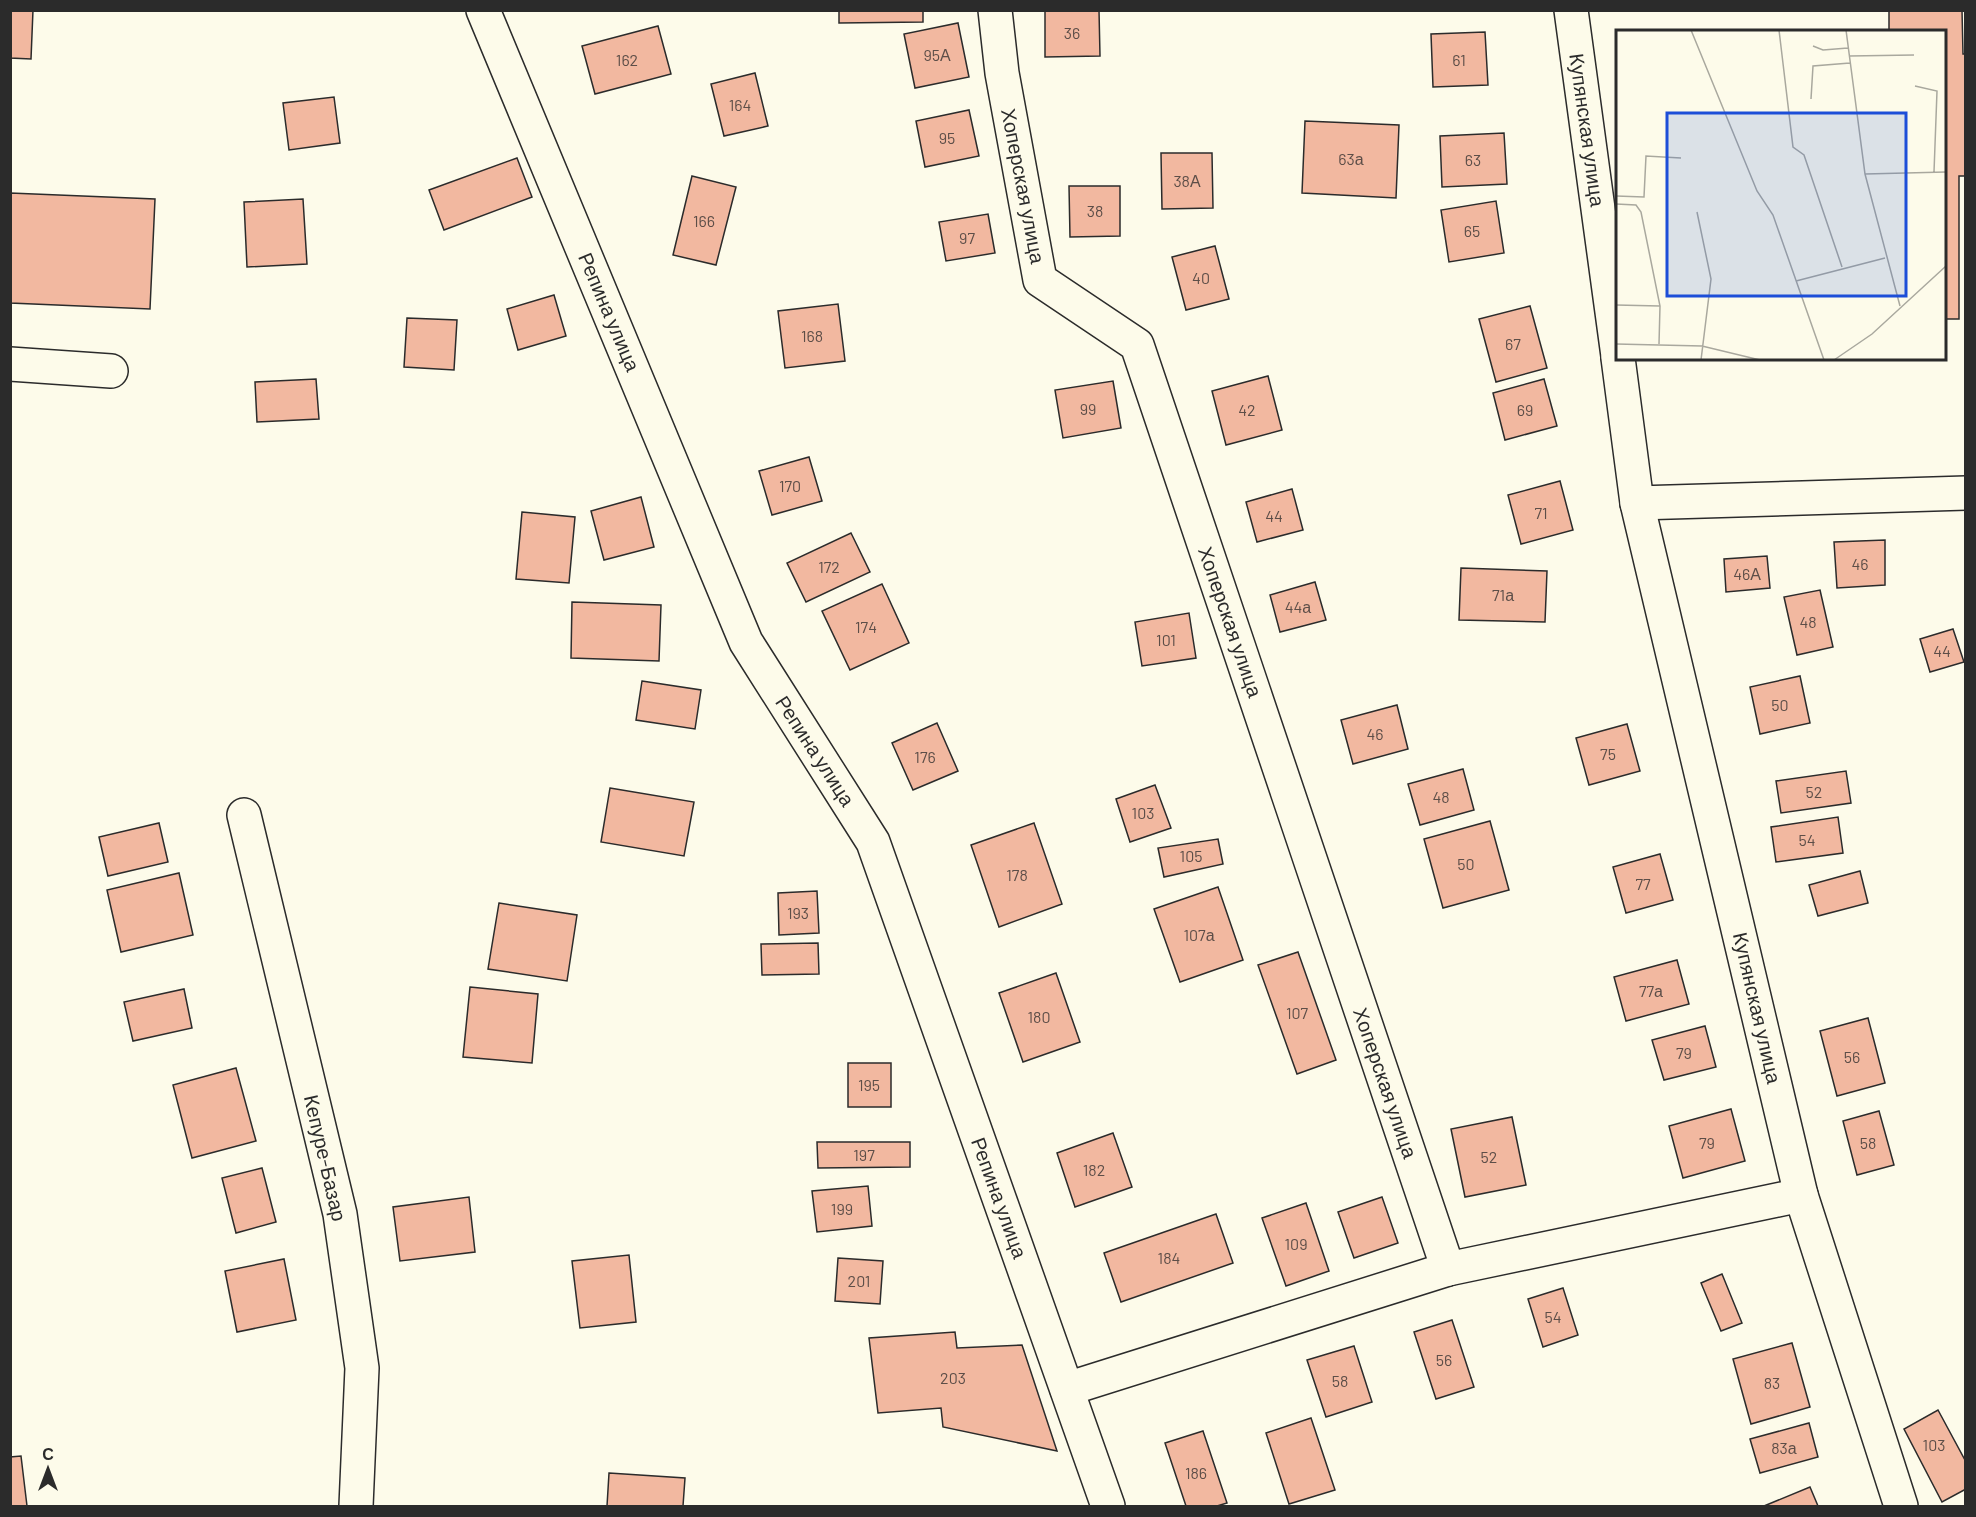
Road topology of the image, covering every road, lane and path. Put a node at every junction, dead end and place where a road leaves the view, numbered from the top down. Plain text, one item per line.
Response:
1 (483, 10) edge
2 (995, 10) edge
3 (1571, 10) edge
4 (1616, 342) edge
5 (1618, 360) edge
6 (10, 364) edge
7 (111, 371) dead end
8 (1965, 493) edge
9 (1637, 503) junction
10 (244, 815) dead end
11 (1801, 1195) junction
12 (1448, 1269) junction
13 (1067, 1389) junction
14 (356, 1506) edge
15 (1108, 1506) edge
16 (1901, 1506) edge

1 - 13 street, Репина улица
2 - 12 street, Хоперская улица
3 - 4 street, Купянская улица
5 - 9 street, Купянская улица
6 - 7 street
8 - 9 street
9 - 11 street, Купянская улица
10 - 14 street, Кепуре-Базар
11 - 12 street
11 - 16 street, Купянская улица
12 - 13 street
13 - 15 street, Репина улица

